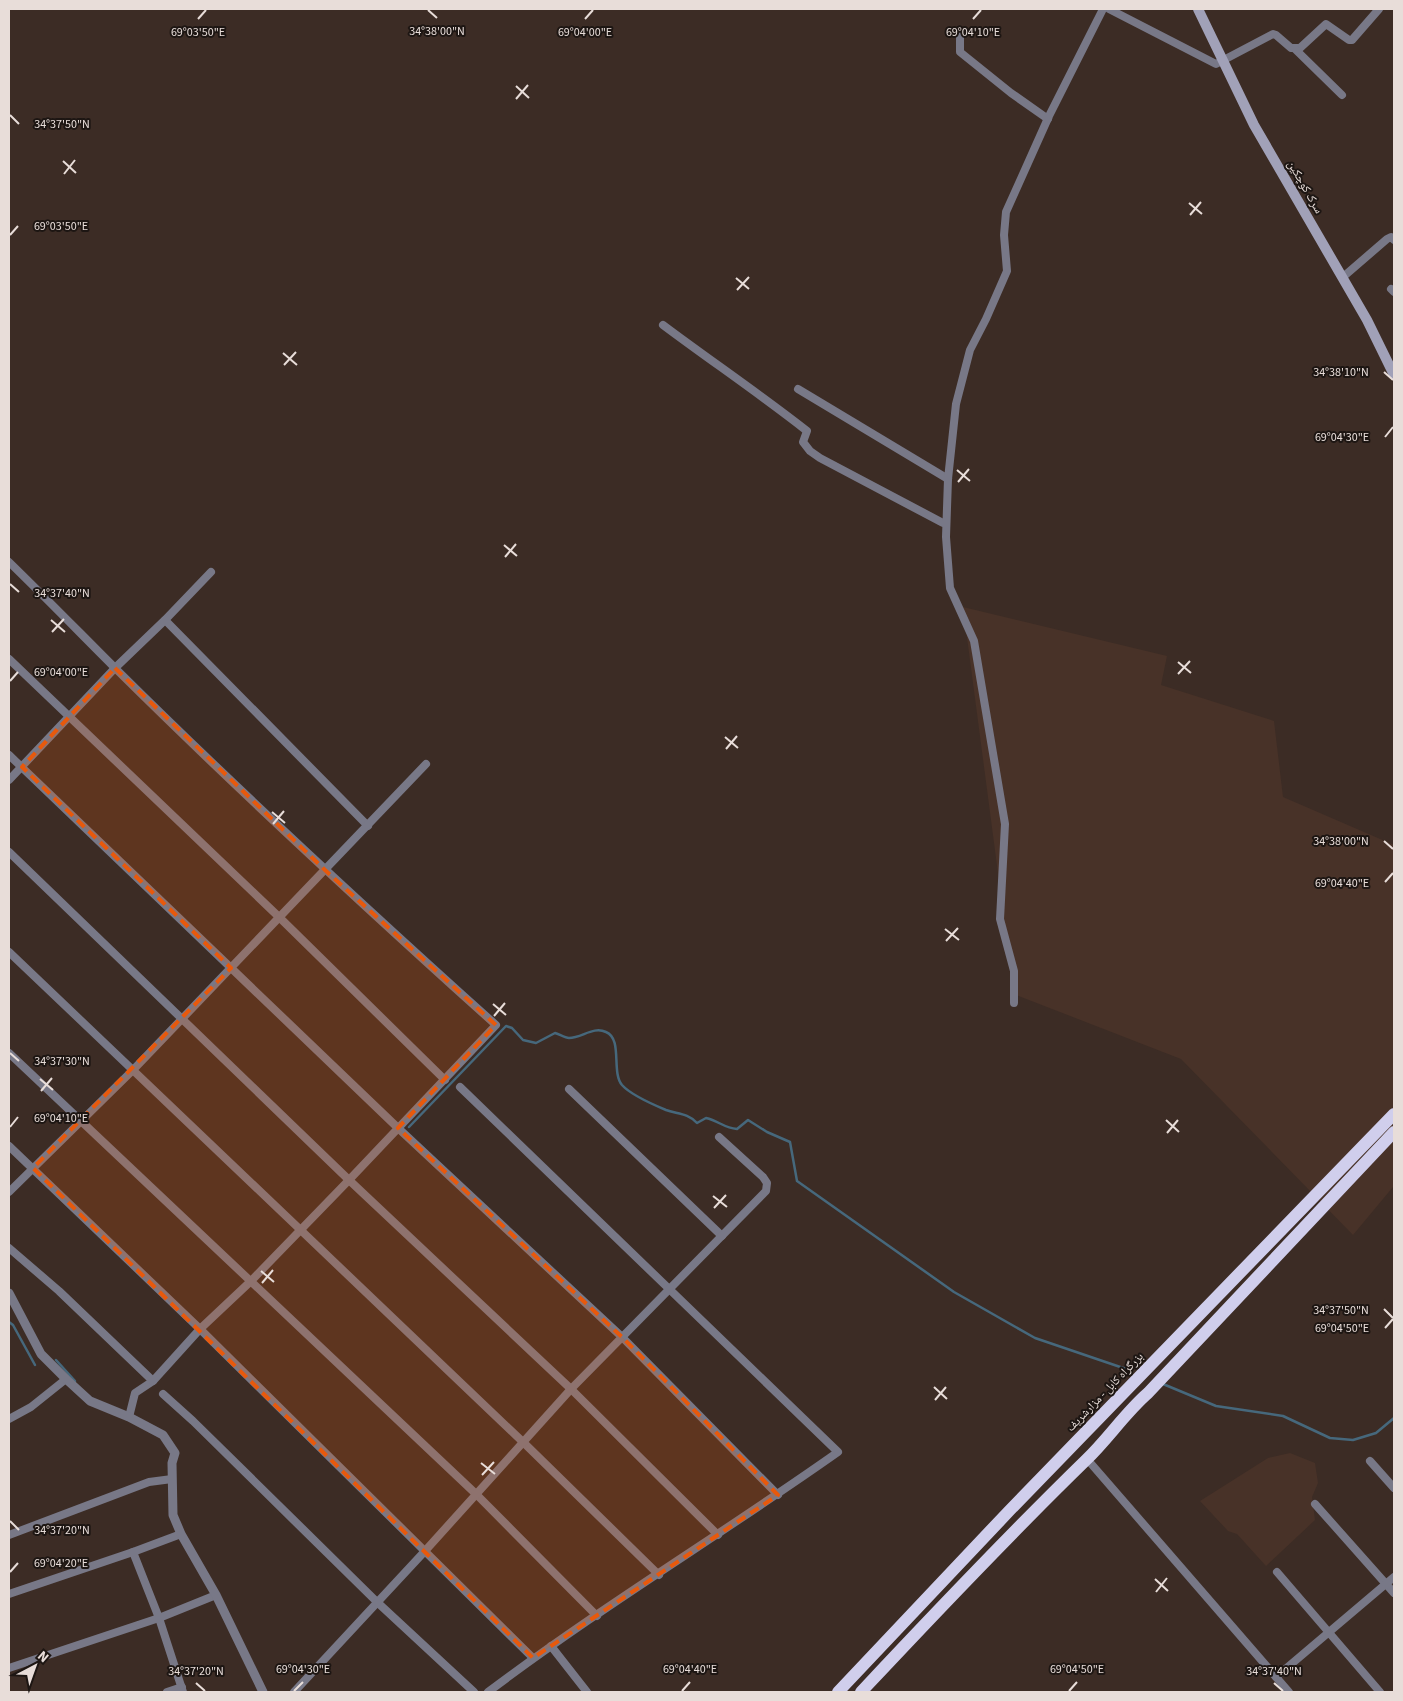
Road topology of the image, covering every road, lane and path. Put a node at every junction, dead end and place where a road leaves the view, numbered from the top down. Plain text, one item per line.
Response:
1 (1103, 9) edge
2 (1109, 9) edge
3 (1198, 9) edge
4 (1378, 9) edge
5 (960, 35) dead end
6 (1295, 49) junction
7 (1223, 62) junction
8 (1342, 95) dead end
9 (1048, 118) junction
10 (1394, 240) edge
11 (1343, 277) junction
12 (663, 325) dead end
13 (1394, 375) edge
14 (798, 389) dead end
15 (948, 479) junction
16 (946, 523) junction
17 (9, 562) edge
18 (211, 572) dead end
19 (165, 620) junction
20 (9, 659) edge
21 (115, 668) junction
22 (70, 716) junction
23 (9, 755) edge
24 (426, 764) dead end
25 (22, 767) junction
26 (9, 780) edge
27 (368, 826) junction
28 (9, 852) edge
29 (325, 870) junction
30 (279, 917) junction
31 (9, 952) edge
32 (231, 968) junction
33 (1014, 1003) dead end
34 (181, 1018) junction
35 (9, 1053) edge
36 (133, 1070) junction
37 (445, 1080) junction
38 (460, 1087) dead end
39 (569, 1089) dead end
40 (1394, 1114) edge
41 (81, 1121) junction
42 (398, 1128) junction
43 (1394, 1132) edge
44 (719, 1137) dead end
45 (9, 1146) edge
46 (33, 1168) junction
47 (349, 1180) junction
48 (9, 1192) edge
49 (300, 1229) junction
50 (722, 1236) junction
51 (9, 1248) edge
52 (251, 1280) junction
53 (670, 1290) junction
54 (10, 1297) edge
55 (200, 1329) junction
56 (622, 1337) junction
57 (66, 1380) junction
58 (153, 1381) junction
59 (572, 1389) junction
60 (163, 1394) dead end
61 (129, 1417) junction
62 (9, 1419) edge
63 (524, 1442) junction
64 (1087, 1459) junction
65 (1370, 1461) dead end
66 (172, 1479) junction
67 (1394, 1488) edge
68 (476, 1494) junction
69 (778, 1495) junction
70 (1315, 1504) dead end
71 (181, 1534) junction
72 (9, 1535) edge
73 (718, 1535) junction
74 (425, 1551) junction
75 (133, 1552) junction
76 (1277, 1572) dead end
77 (658, 1575) junction
78 (1394, 1577) edge
79 (1386, 1584) junction
80 (1394, 1593) edge
81 (9, 1594) edge
82 (216, 1595) junction
83 (377, 1602) junction
84 (597, 1616) junction
85 (159, 1618) junction
86 (1329, 1633) junction
87 (551, 1646) junction
88 (533, 1658) junction
89 (9, 1668) edge
90 (1276, 1677) junction
91 (182, 1690) edge
92 (865, 1691) edge
93 (167, 1692) edge
94 (263, 1692) edge
95 (294, 1692) edge
96 (474, 1692) edge
97 (488, 1692) edge
98 (587, 1692) edge
99 (838, 1692) edge
100 (1289, 1692) edge
101 (1380, 1692) edge

1 - 9 street
2 - 7 street
3 - 7 main road, سرک کوچکین
4 - 6 street
5 - 9 street
6 - 7 street
6 - 8 street
7 - 11 main road, سرک کوچکین
9 - 15 street
10 - 11 street
11 - 13 main road, سرک کوچکین
12 - 16 street
14 - 15 street
15 - 16 street
16 - 33 street
17 - 21 street
18 - 19 street
19 - 21 street
19 - 27 street
20 - 22 street
21 - 22 street
21 - 29 street
22 - 25 street
22 - 30 street
23 - 25 street
24 - 27 street
25 - 26 street
25 - 32 street
27 - 29 street
28 - 34 street
29 - 30 street
29 - 37 street
30 - 32 street
30 - 37 street
31 - 36 street
32 - 34 street
32 - 42 street
34 - 36 street
34 - 47 street
35 - 41 street
36 - 41 street
36 - 49 street
37 - 42 street
38 - 53 street
39 - 50 street
40 - 99 highway, بزرگراه کابل - مزارشریف
41 - 46 street
41 - 52 street
42 - 47 street
42 - 56 street
43 - 64 highway
44 - 50 street
45 - 46 street
46 - 48 street
46 - 55 street
47 - 49 street
47 - 59 street
49 - 52 street
49 - 63 street
50 - 53 street
51 - 58 street
52 - 55 street
52 - 68 street
53 - 56 street
53 - 69 street
54 - 57 street
55 - 58 street
55 - 74 street
56 - 59 street
56 - 69 street
57 - 61 street
57 - 62 street
58 - 61 street
59 - 63 street
59 - 73 street
60 - 83 street
61 - 66 street
63 - 68 street
63 - 77 street
64 - 90 street
64 - 92 highway
65 - 67 street
66 - 71 street
66 - 72 street
68 - 74 street
68 - 84 street
69 - 73 street
70 - 79 street
71 - 75 street
71 - 82 street
73 - 77 street
74 - 83 street
74 - 88 street
75 - 81 street
75 - 85 street
76 - 86 street
77 - 84 street
78 - 79 street
79 - 80 street
79 - 86 street
82 - 85 street
82 - 94 street
83 - 95 street
83 - 96 street
84 - 87 street
85 - 89 street
85 - 91 street
86 - 90 street
86 - 101 street
87 - 88 street
87 - 98 street
88 - 97 street
90 - 100 street
91 - 93 street

